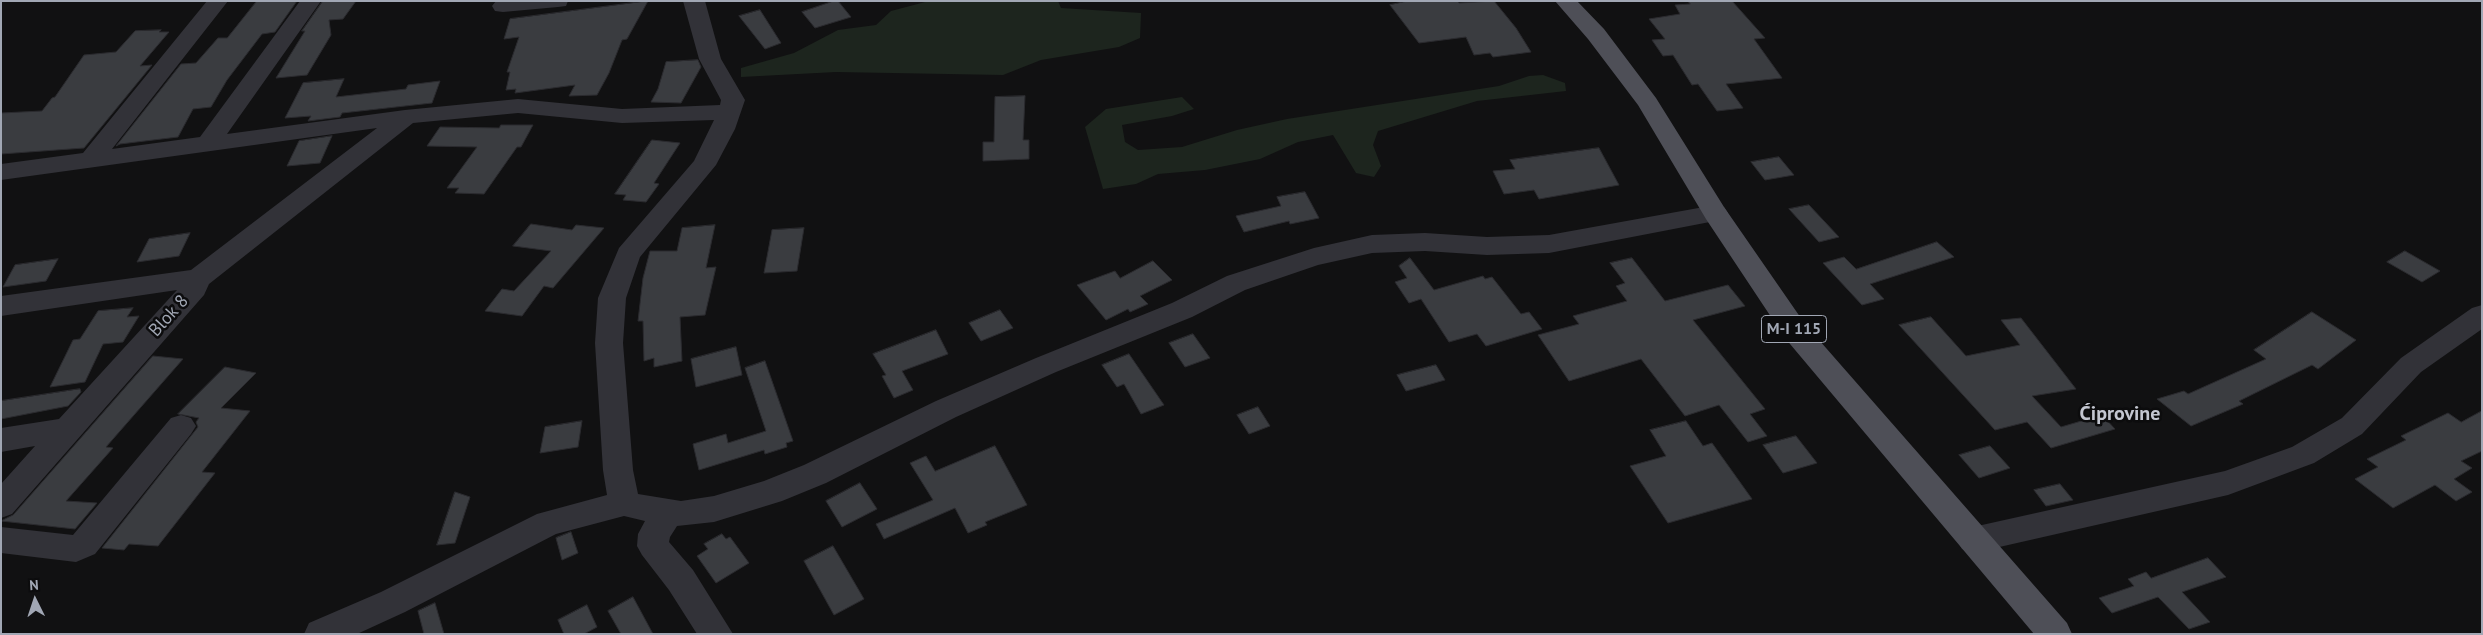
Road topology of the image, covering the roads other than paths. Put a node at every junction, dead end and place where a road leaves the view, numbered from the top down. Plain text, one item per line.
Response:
1 (218, 1) edge
2 (311, 1) edge
3 (558, 1) edge
4 (694, 1) edge
5 (1565, 1) edge
6 (503, 6) dead end
7 (729, 112) junction
8 (405, 117) junction
9 (208, 143) junction
10 (90, 160) junction
11 (1, 172) edge
12 (1715, 213) junction
13 (197, 280) junction
14 (1, 306) edge
15 (2482, 315) edge
16 (181, 426) dead end
17 (66, 430) junction
18 (1, 440) edge
19 (624, 503) junction
20 (1, 505) edge
21 (669, 512) junction
22 (1, 540) edge
23 (1972, 540) junction
24 (321, 634) edge
25 (716, 634) edge
26 (2055, 634) edge

1 - 10 street
2 - 9 street
3 - 6 street
4 - 7 street
5 - 12 main road, M-I 115
7 - 8 street
7 - 19 street
8 - 9 street
8 - 13 street
9 - 10 street
10 - 11 street
12 - 21 street
12 - 23 main road, M-I 115
13 - 14 street, Blok 8
13 - 17 street, Blok 8
15 - 23 street
16 - 22 street
17 - 18 street
17 - 20 street, Blok 8
19 - 21 street
19 - 24 street
21 - 25 street
23 - 26 main road, M-I 115

